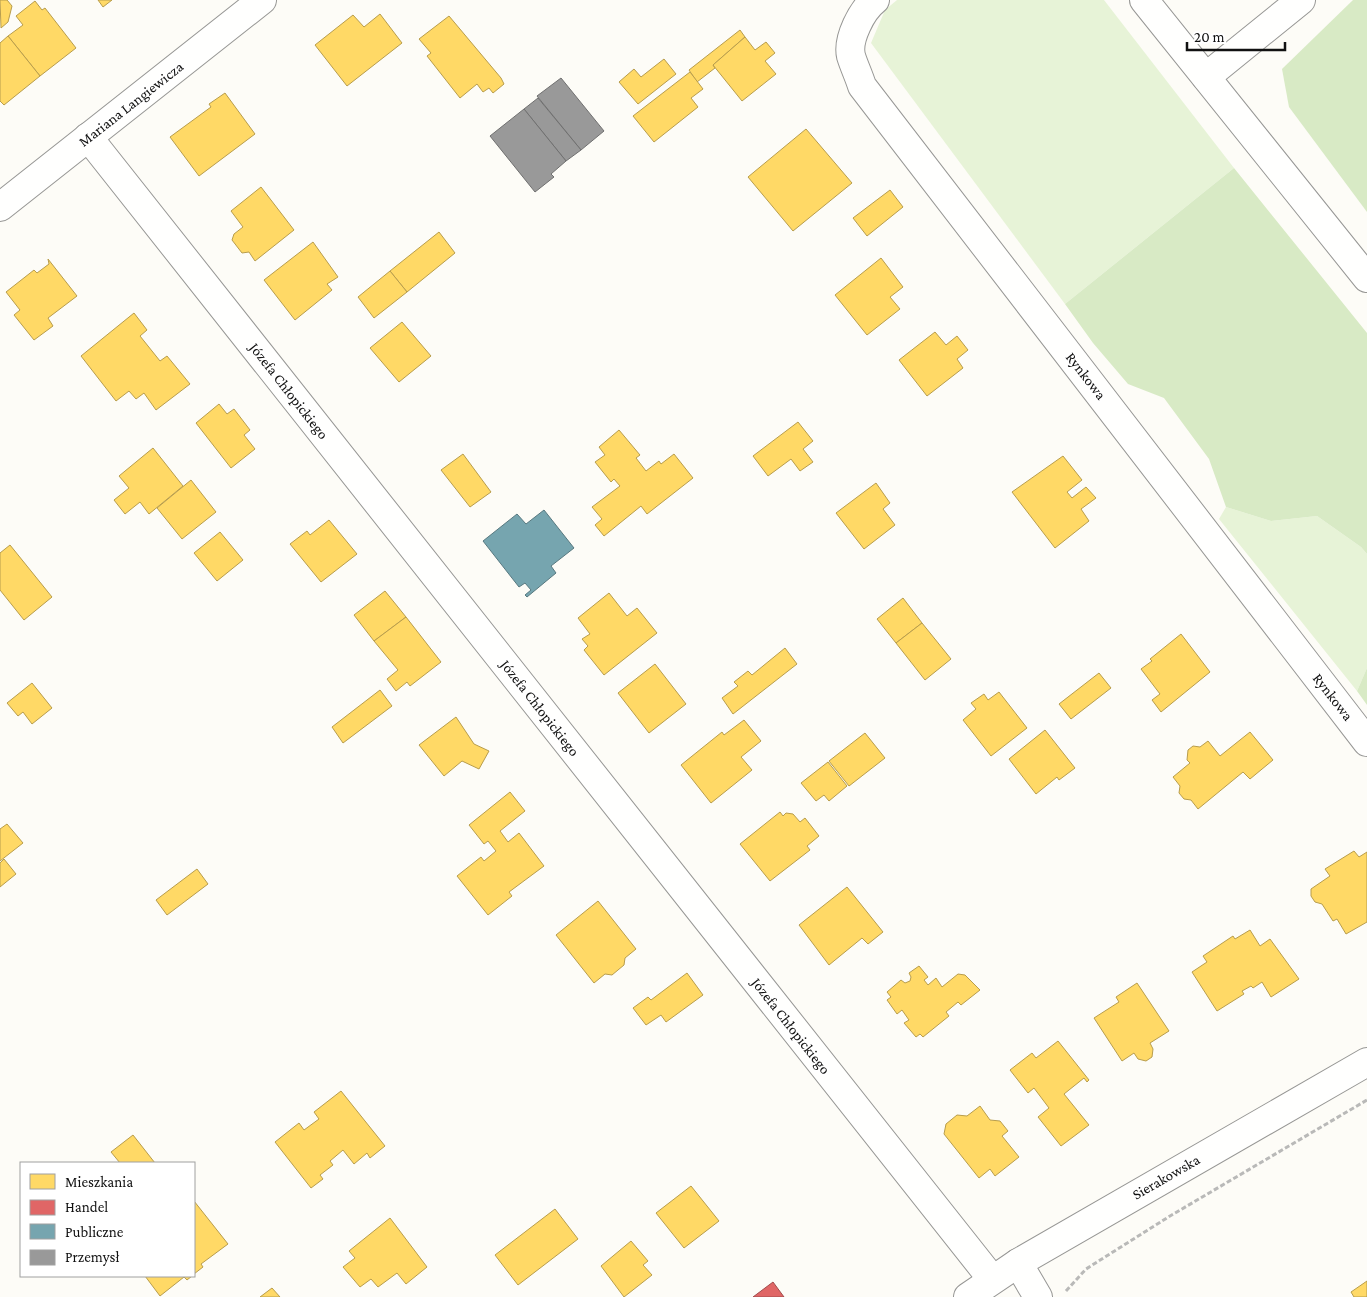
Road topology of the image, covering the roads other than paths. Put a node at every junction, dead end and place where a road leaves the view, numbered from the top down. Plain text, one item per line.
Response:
1 (262, 0) edge
2 (875, 0) edge
3 (1144, 0) edge
4 (1301, 0) edge
5 (1206, 77) junction
6 (88, 138) junction
7 (0, 207) edge
8 (1367, 278) edge
9 (1367, 742) edge
10 (1367, 1062) edge
11 (1018, 1262) junction
12 (992, 1279) junction
13 (968, 1297) edge
14 (1038, 1297) edge

1 - 6 street, Mariana Langiewicza
2 - 9 street, Rynkowa
3 - 5 street
4 - 5 street
5 - 8 street
6 - 7 street, Mariana Langiewicza
6 - 12 street, Józefa Chłopickiego
10 - 11 street, Sierakowska
11 - 12 street, Sierakowska
11 - 14 street
12 - 13 street, Sierakowska

